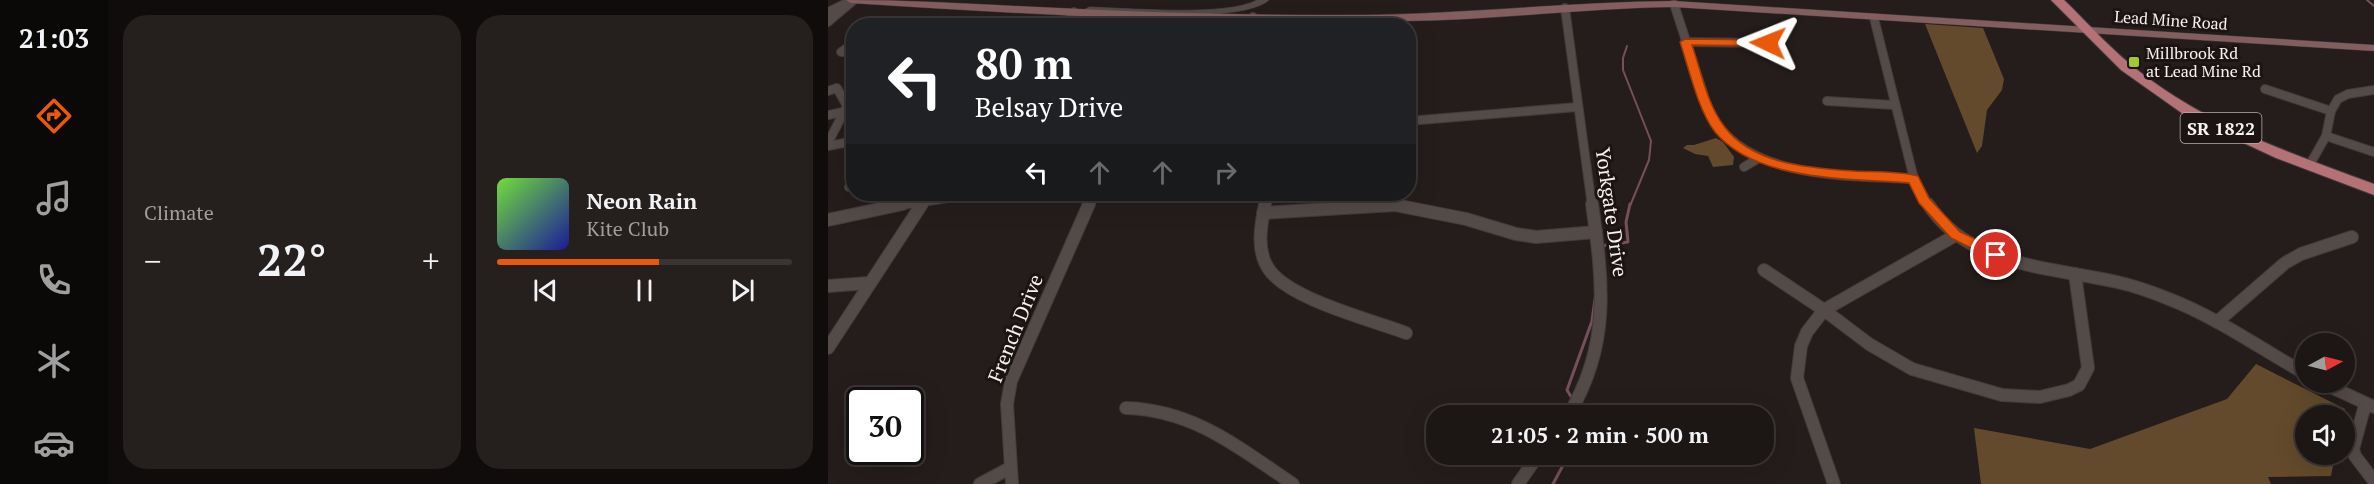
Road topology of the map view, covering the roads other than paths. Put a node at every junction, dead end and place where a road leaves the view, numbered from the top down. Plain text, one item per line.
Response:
1 (853, 0) edge
2 (1266, 0) edge
3 (2057, 0) edge
4 (1674, 4) junction
5 (1565, 8) junction
6 (1054, 11) junction
7 (828, 12) edge
8 (1074, 12) junction
9 (1070, 18) edge
10 (1191, 18) edge
11 (1252, 18) edge
12 (1408, 18) edge
13 (1874, 18) junction
14 (828, 22) edge
15 (2088, 31) junction
16 (1685, 42) junction
17 (1768, 43) dead end
18 (2374, 48) edge
19 (832, 89) edge
20 (2265, 89) dead end
21 (2374, 90) edge
22 (1827, 101) dead end
23 (846, 102) edge
24 (1894, 105) junction
25 (1577, 107) junction
26 (846, 111) edge
27 (2331, 111) junction
28 (828, 115) edge
29 (846, 116) edge
30 (1416, 120) edge
31 (2326, 136) junction
32 (846, 142) edge
33 (828, 144) edge
34 (2374, 152) edge
35 (1759, 158) junction
36 (2309, 166) junction
37 (1744, 167) dead end
38 (1914, 179) junction
39 (2374, 190) edge
40 (909, 201) edge
41 (924, 201) edge
42 (1091, 201) edge
43 (1266, 201) edge
44 (1263, 213) junction
45 (828, 219) edge
46 (1596, 232) junction
47 (1956, 235) junction
48 (2352, 237) dead end
49 (1764, 270) dead end
50 (2075, 274) junction
51 (869, 283) junction
52 (828, 286) edge
53 (1824, 310) junction
54 (2217, 322) junction
55 (1406, 333) dead end
56 (828, 348) edge
57 (2295, 368) edge
58 (2343, 393) edge
59 (1577, 405) edge
60 (2370, 406) edge
61 (1126, 408) dead end
62 (1531, 465) edge
63 (1010, 468) junction
64 (2374, 482) edge
65 (980, 484) edge
66 (1012, 484) edge
67 (1293, 484) edge
68 (1518, 484) edge
69 (1834, 484) edge

1 - 6 main road, Lead Mine Road
1 - 7 street
1 - 14 street
2 - 6 street
2 - 11 street
3 - 15 main road, SR 1822
4 - 5 main road, Lead Mine Road
4 - 13 main road, Lead Mine Road
4 - 16 street
5 - 12 main road, Lead Mine Road
5 - 25 street, Yorkgate Drive
6 - 8 main road, Lead Mine Road
8 - 9 street
8 - 10 main road, Lead Mine Road
13 - 15 main road, Lead Mine Road
13 - 24 street
15 - 18 main road, Lead Mine Road
15 - 36 main road, SR 1822
16 - 17 street
16 - 35 street
19 - 23 street
20 - 27 street
21 - 27 street
22 - 24 street
24 - 38 street
25 - 30 street
25 - 46 street, Yorkgate Drive
26 - 28 street
27 - 31 street
29 - 33 street
31 - 34 street
31 - 36 street
32 - 33 street
35 - 37 street
35 - 38 street
36 - 39 main road, SR 1822
38 - 47 street
40 - 45 street
41 - 51 street
42 - 63 street, French Drive
43 - 44 street
44 - 46 street
44 - 55 street
46 - 59 street, Yorkgate Drive
47 - 50 street
47 - 53 street
48 - 54 street
49 - 53 street
50 - 53 street
50 - 54 street
51 - 52 street
51 - 56 street
53 - 69 street
54 - 57 street
58 - 60 street
60 - 64 street
61 - 67 street
62 - 68 street
63 - 65 street
63 - 66 street, French Drive

